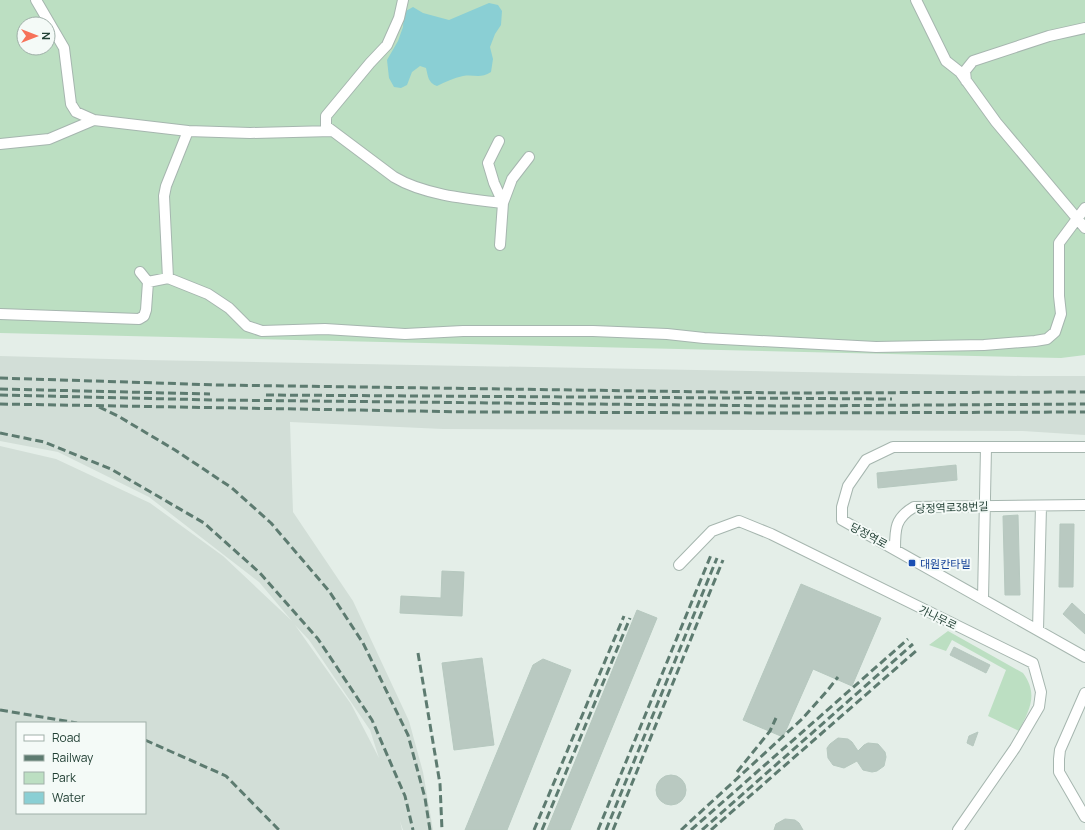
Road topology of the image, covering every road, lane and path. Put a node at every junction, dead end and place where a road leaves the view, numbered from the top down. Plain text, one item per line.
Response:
1 (36, 0) edge
2 (403, 0) edge
3 (916, 0) edge
4 (1085, 28) edge
5 (966, 81) junction
6 (94, 120) junction
7 (188, 131) junction
8 (332, 131) junction
9 (499, 141) dead end
10 (0, 144) edge
11 (528, 157) dead end
12 (502, 204) junction
13 (1085, 208) edge
14 (1076, 219) junction
15 (1085, 228) edge
16 (500, 245) dead end
17 (140, 272) dead end
18 (168, 278) junction
19 (148, 282) junction
20 (0, 314) edge
21 (986, 447) junction
22 (1085, 447) edge
23 (1085, 505) edge
24 (984, 506) junction
25 (1041, 506) junction
26 (895, 549) junction
27 (679, 565) dead end
28 (983, 598) junction
29 (1038, 630) junction
30 (1085, 657) edge
31 (1085, 693) edge
32 (1085, 817) edge
33 (958, 830) edge

1 - 6 street
2 - 8 street
3 - 5 street
4 - 5 street
5 - 14 street
6 - 7 street
6 - 10 street
7 - 8 street
7 - 18 street
8 - 12 street
9 - 12 street
11 - 12 street
12 - 16 street
13 - 14 street
14 - 15 street
14 - 18 street
17 - 19 street
18 - 19 street
19 - 20 street
21 - 22 street, 당정역로
21 - 24 street
21 - 26 street, 당정역로
23 - 25 street, 당정역로38번길
24 - 25 street, 당정역로38번길
24 - 26 street, 당정역로38번길
24 - 28 street
25 - 29 street
26 - 28 street, 당정역로
27 - 33 street, 가나무로
28 - 29 street, 당정역로
29 - 30 street, 당정역로
31 - 32 street

